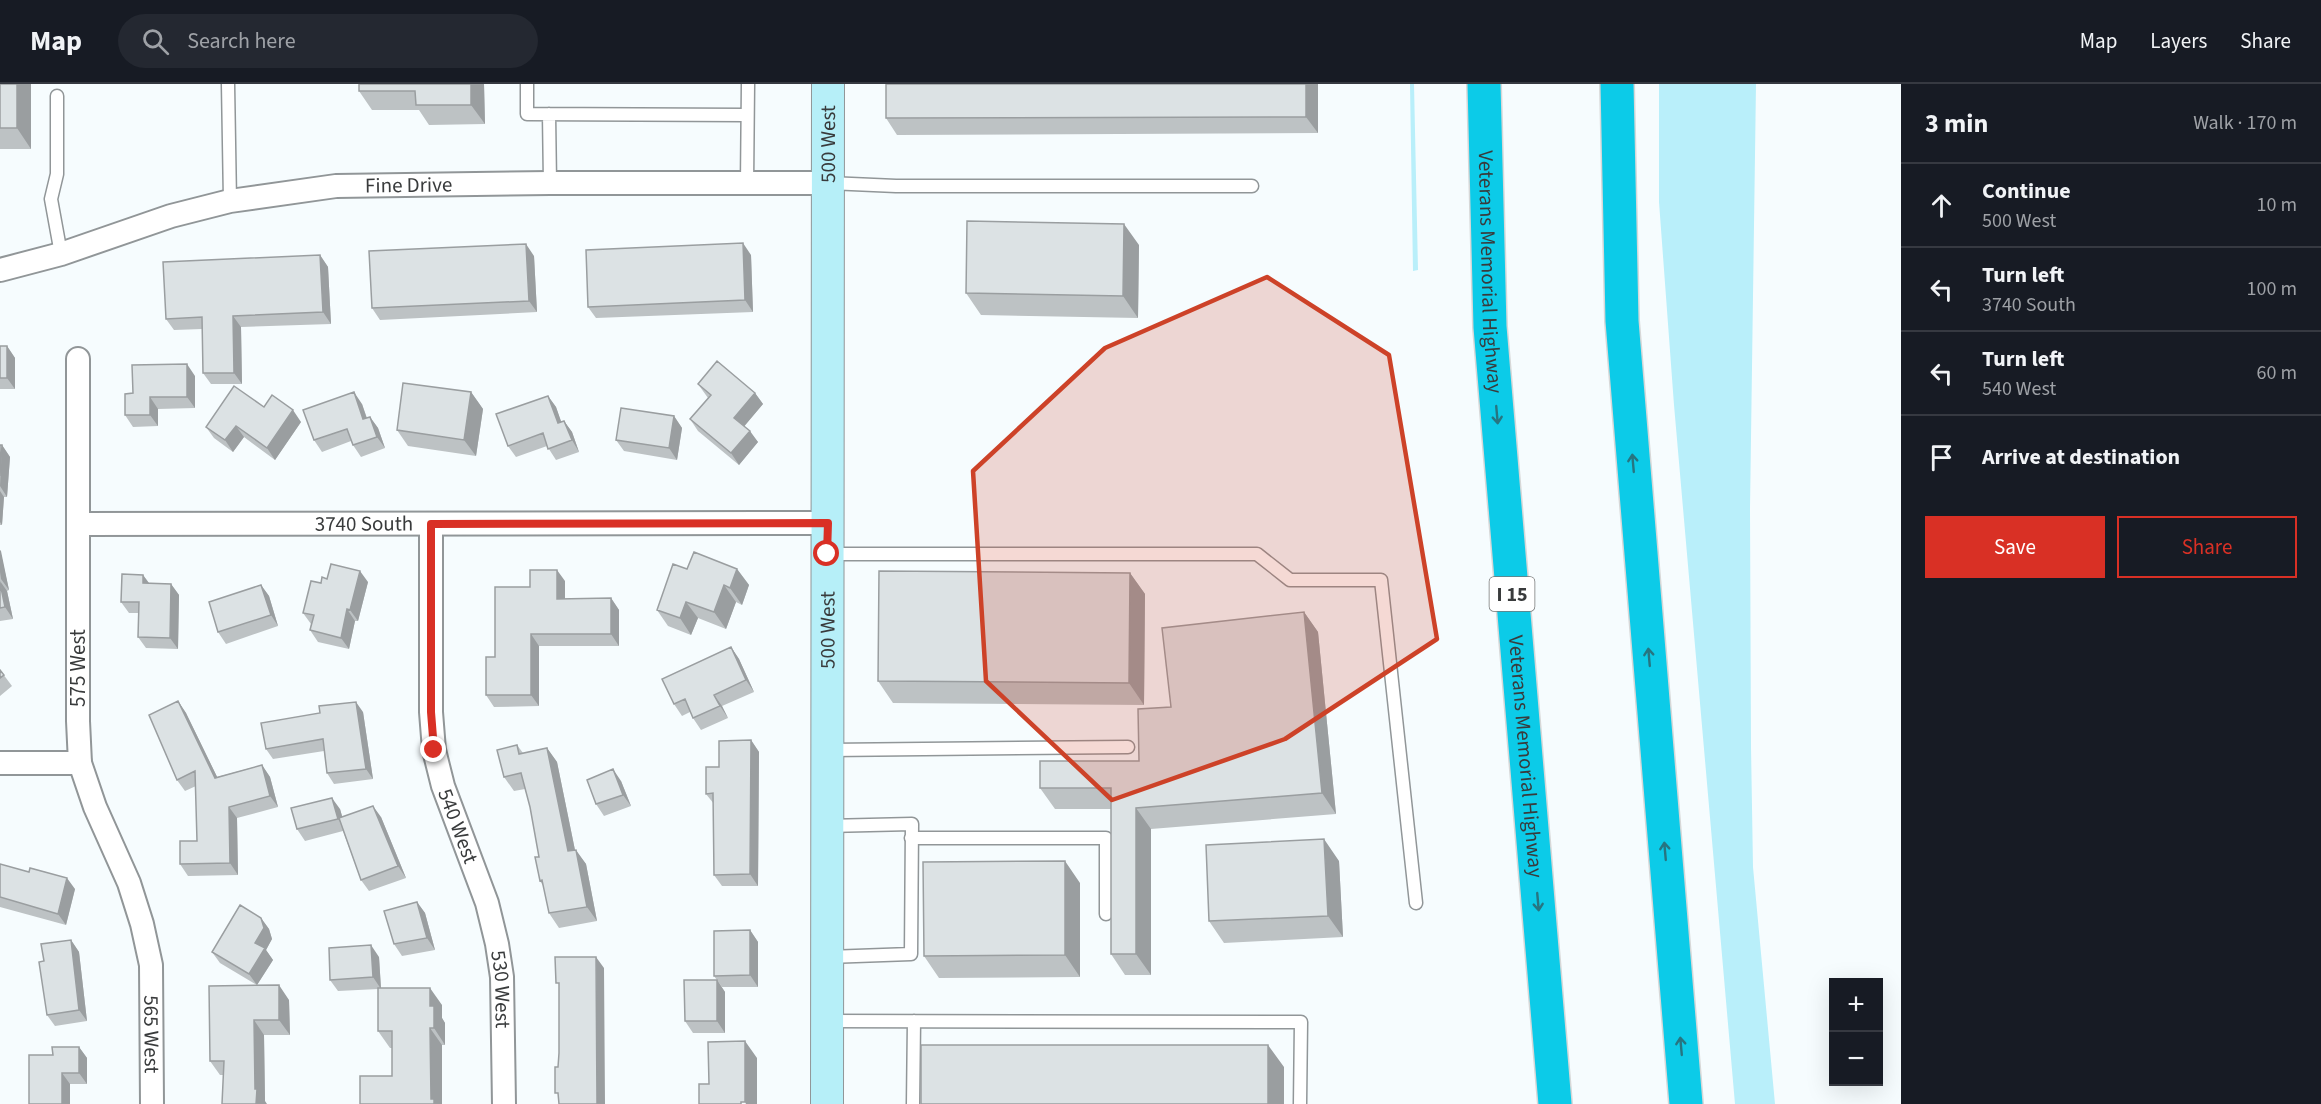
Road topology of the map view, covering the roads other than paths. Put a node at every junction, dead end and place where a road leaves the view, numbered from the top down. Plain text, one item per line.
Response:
1 (228, 84) edge
2 (527, 84) edge
3 (748, 84) edge
4 (828, 84) edge
5 (1484, 84) edge
6 (1617, 84) edge
7 (57, 96) dead end
8 (549, 114) junction
9 (747, 115) junction
10 (550, 183) junction
11 (828, 183) junction
12 (747, 184) junction
13 (1252, 186) dead end
14 (230, 201) junction
15 (61, 254) junction
16 (0, 270) edge
17 (78, 359) dead end
18 (828, 523) junction
19 (80, 524) junction
20 (431, 524) junction
21 (827, 554) junction
22 (1128, 747) dead end
23 (827, 750) junction
24 (0, 763) edge
25 (80, 763) junction
26 (827, 826) junction
27 (912, 838) junction
28 (478, 875) joint
29 (1416, 903) dead end
30 (1106, 914) dead end
31 (827, 957) junction
32 (151, 965) joint
33 (826, 1021) junction
34 (914, 1021) junction
35 (152, 1104) edge
36 (504, 1104) edge
37 (827, 1104) edge
38 (913, 1104) edge
39 (1300, 1104) edge
40 (1555, 1104) edge
41 (1686, 1104) edge

1 - 14 lane
2 - 8 lane
3 - 9 lane
4 - 11 main road, 500 West
5 -> 40 highway, Veterans Memorial Highway / I 15
41 -> 6 highway
7 - 15 lane
8 - 9 lane
8 - 10 lane
9 - 12 lane
10 - 12 street, Fine Drive
10 - 14 street, Fine Drive
11 - 12 street, Fine Drive
11 - 13 lane
11 - 18 main road, 500 West
14 - 15 street, Fine Drive
15 - 16 street, Fine Drive
17 - 19 street, 575 West
18 - 20 street, 3740 South
18 - 21 main road, 500 West
19 - 20 street, 3740 South
19 - 25 street, 575 West
20 - 28 street, 540 West
21 - 23 main road, 500 West
21 - 29 lane
22 - 23 lane
23 - 26 main road, 500 West
24 - 25 street
25 - 32 street, 575 West
26 - 27 lane
26 - 31 main road, 500 West
27 - 30 lane
27 - 31 lane
28 - 36 street, 530 West
31 - 33 main road, 500 West
32 - 35 street, 565 West
33 - 34 lane
33 - 37 main road, 500 West
34 - 38 lane
34 - 39 lane

